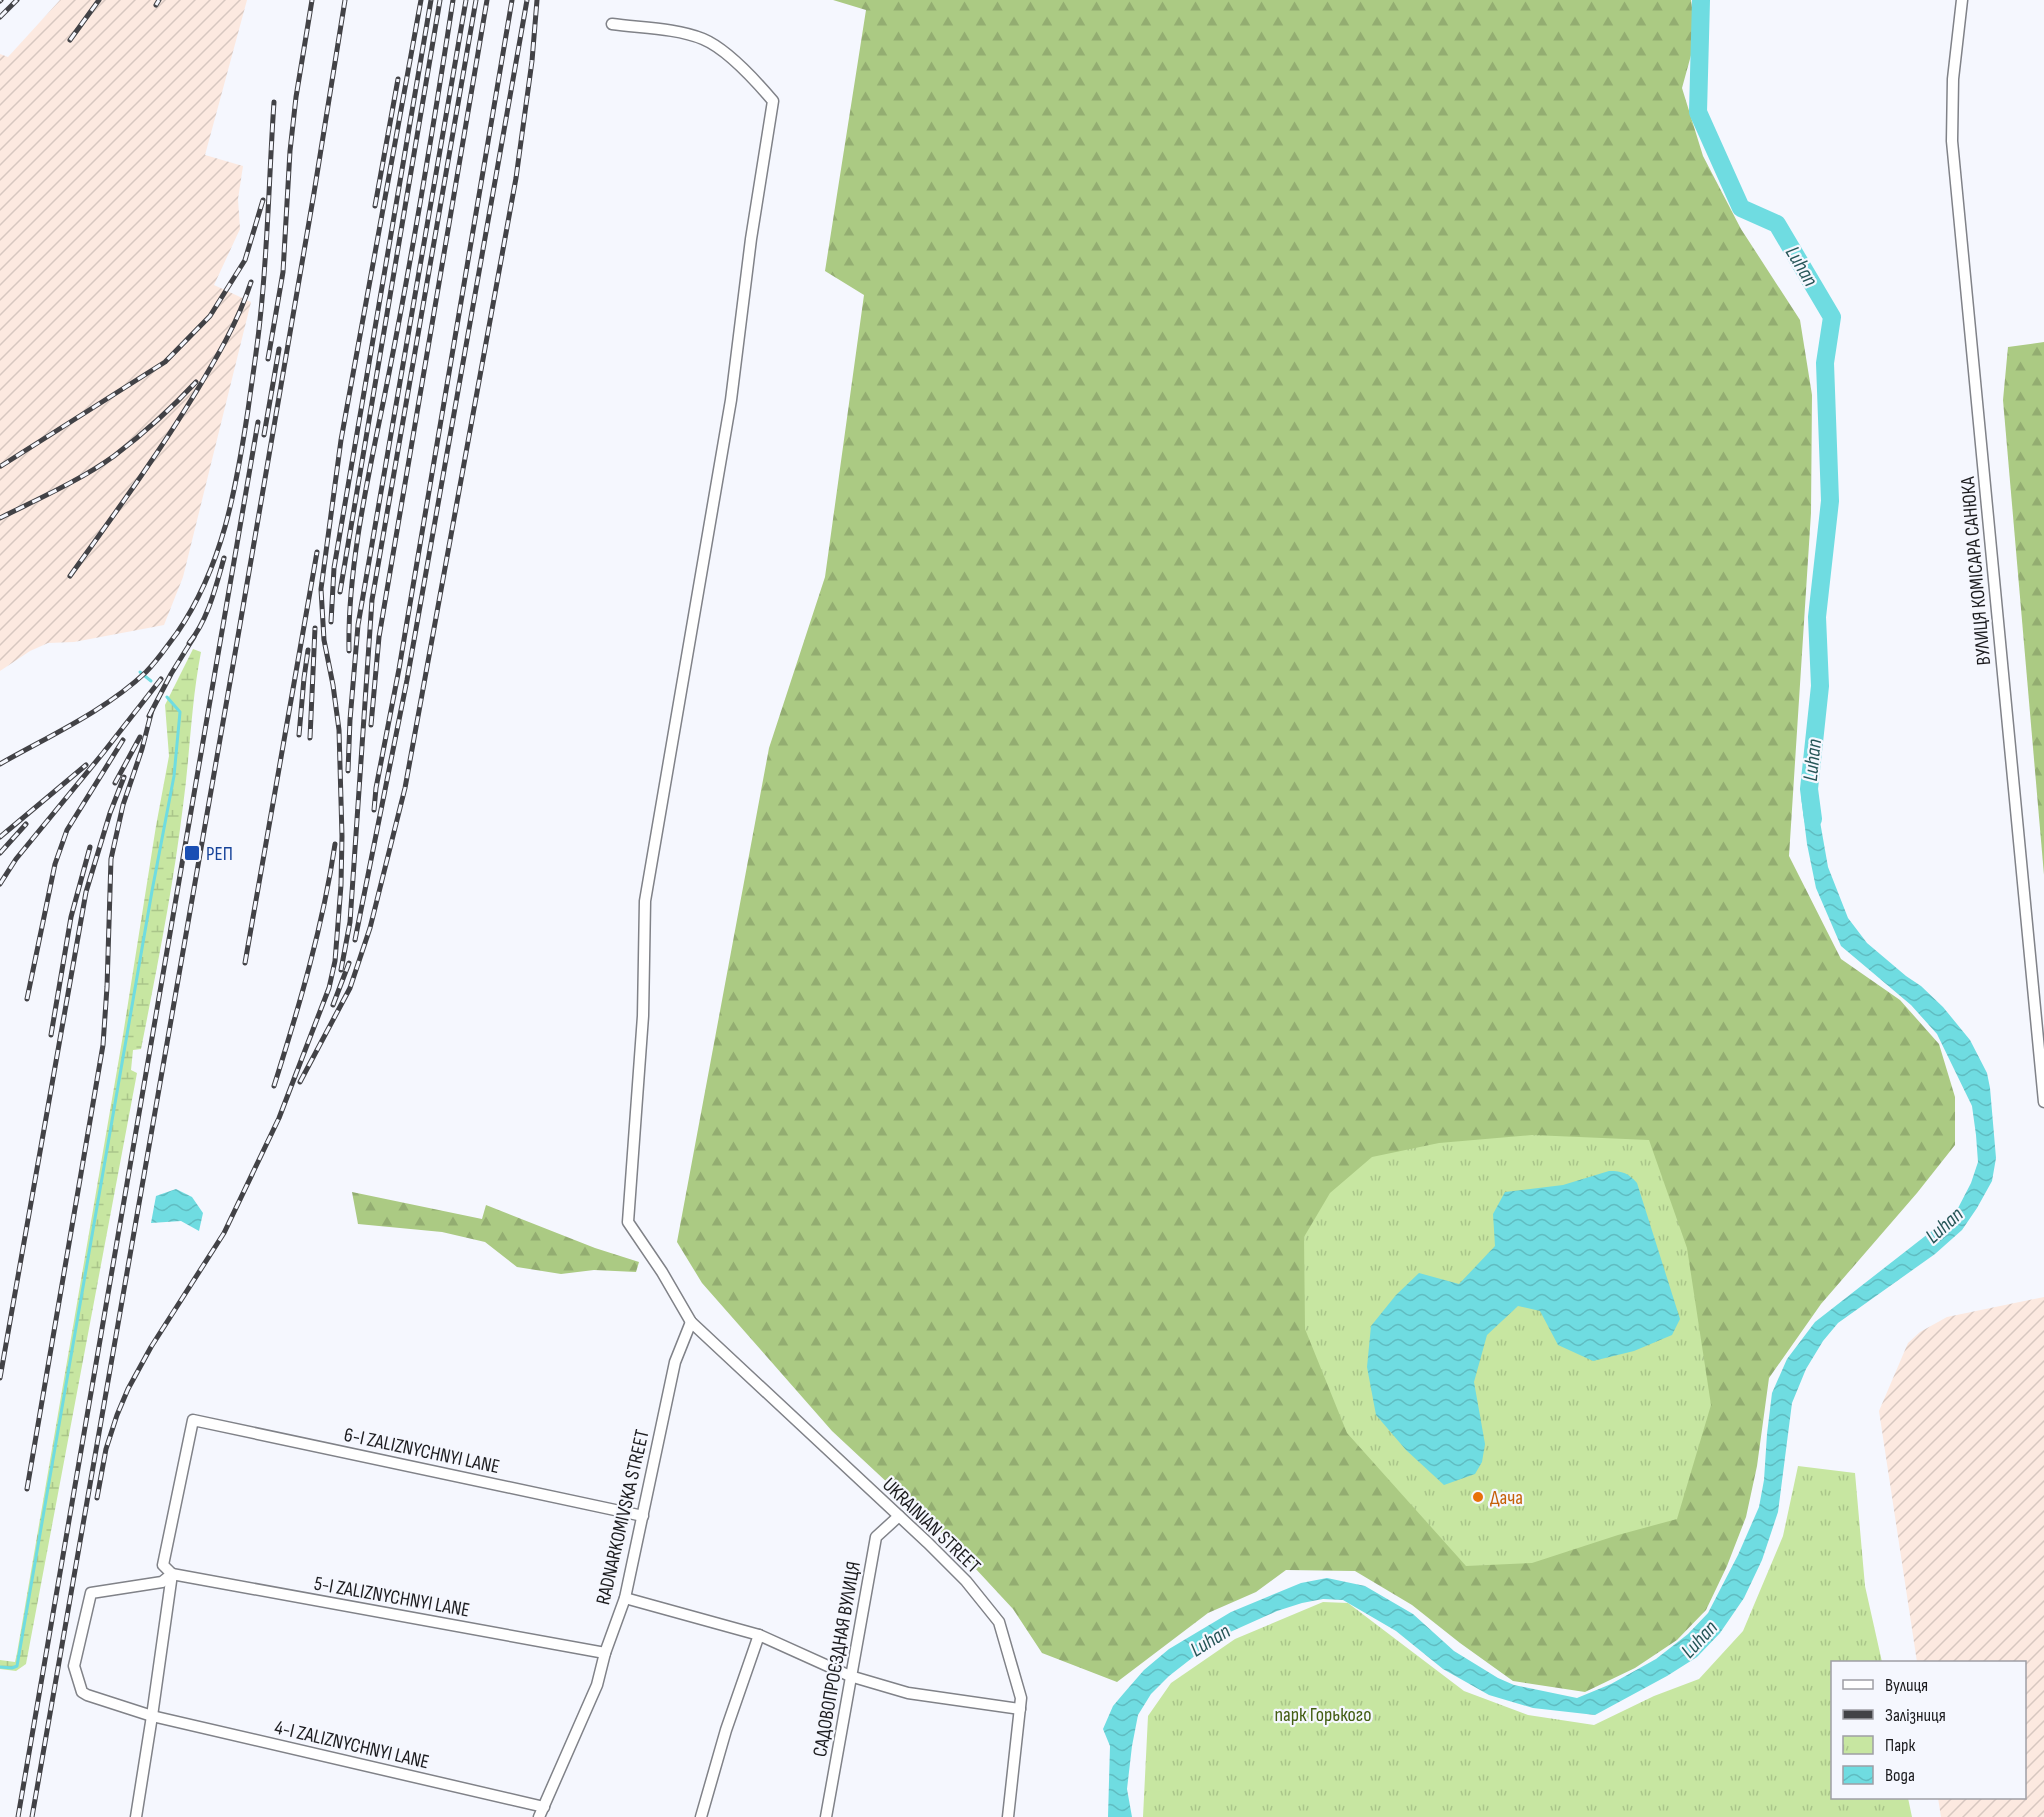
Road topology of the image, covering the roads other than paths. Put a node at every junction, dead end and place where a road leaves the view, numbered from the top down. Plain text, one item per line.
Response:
1 (1962, 0) edge
2 (612, 24) dead end
3 (2044, 1102) edge
4 (691, 1322) junction
5 (643, 1516) junction
6 (899, 1516) junction
7 (172, 1574) junction
8 (625, 1598) junction
9 (759, 1635) junction
10 (605, 1653) junction
11 (850, 1676) junction
12 (1020, 1710) junction
13 (152, 1716) junction
14 (542, 1812) edge
15 (136, 1817) edge
16 (701, 1817) edge
17 (826, 1817) edge
18 (1008, 1817) edge

1 - 3 street, ВУЛИЦЯ КОМІСАРА САНЮКА
2 - 4 street, UKRAINIAN STREET
4 - 5 street, RADNARKOMIVSKA STREET
4 - 6 street, UKRAINIAN STREET
5 - 7 street, 6-I ZALIZNYCHNYI LANE
5 - 8 street, RADNARKOMIVSKA STREET
6 - 11 street, САДОВОПРОЄЗДНАЯ ВУЛИЦЯ
6 - 12 street, UKRAINIAN STREET
7 - 10 street, 5-I ZALIZNYCHNYI LANE
7 - 13 street
7 - 13 street, 4-I ZALIZNYCHNYI LANE
8 - 9 street
8 - 10 street, RADNARKOMIVSKA STREET
9 - 11 street
9 - 16 street
10 - 14 street, RADNARKOMIVSKA STREET
11 - 12 street
11 - 17 street, САДОВОПРОЄЗДНАЯ ВУЛИЦЯ
12 - 18 street, UKRAINIAN STREET
13 - 14 street, 4-I ZALIZNYCHNYI LANE
13 - 15 street

